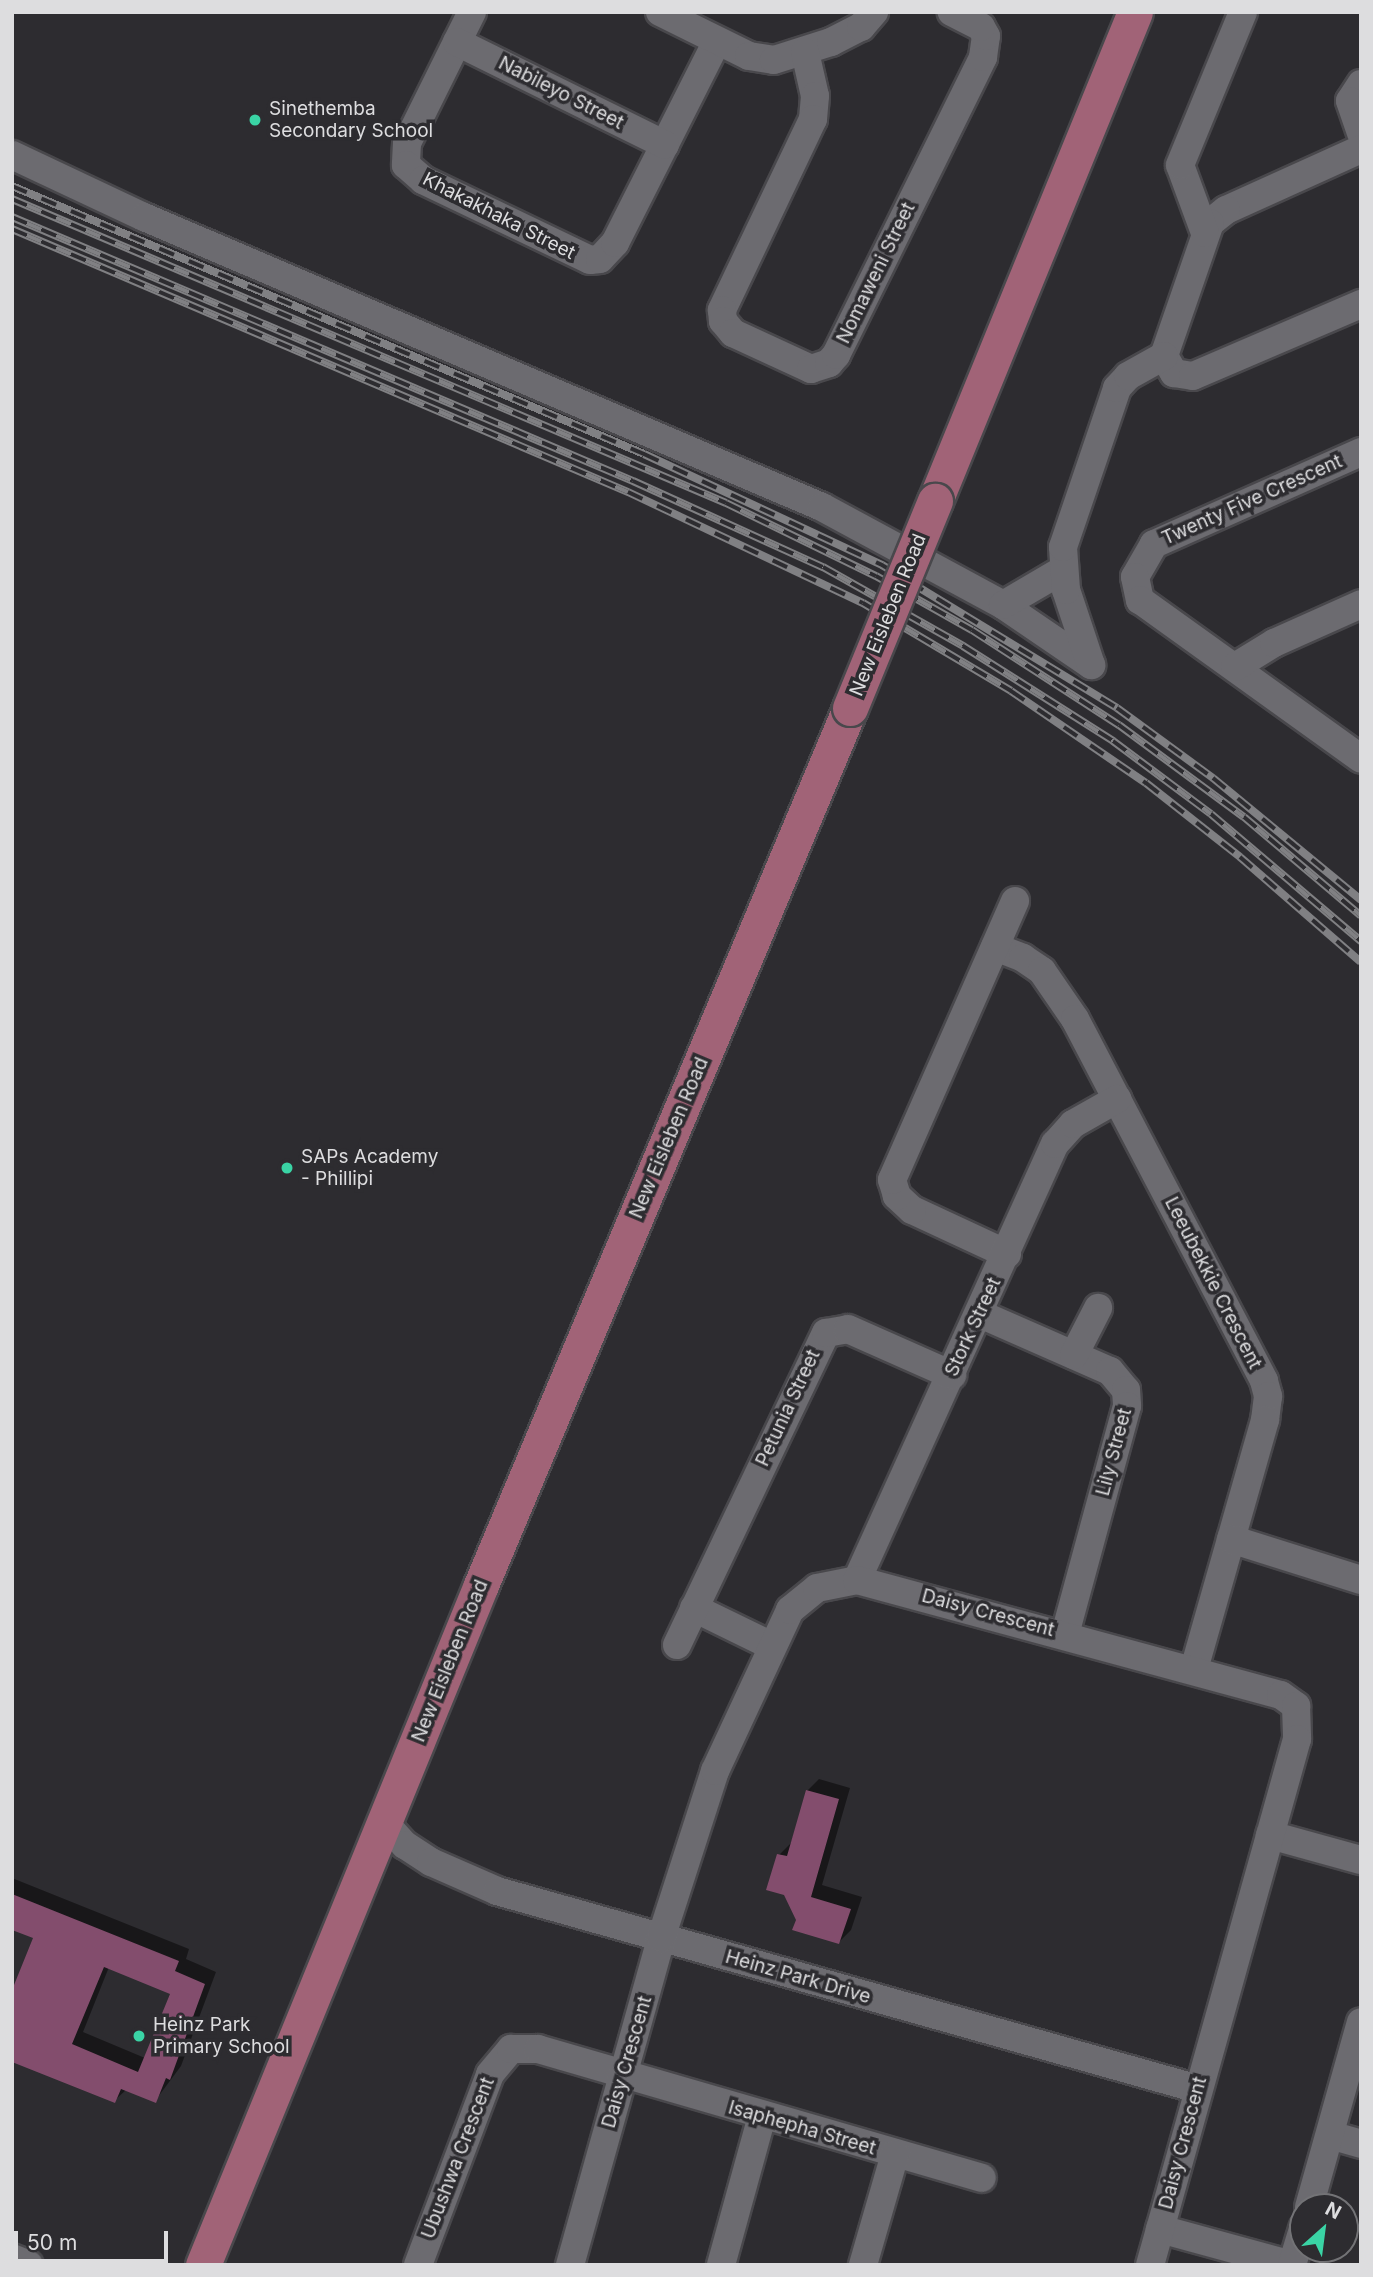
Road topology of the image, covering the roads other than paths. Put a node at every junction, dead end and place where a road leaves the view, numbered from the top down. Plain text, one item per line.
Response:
1 (472, 12) edge
2 (660, 12) edge
3 (874, 12) edge
4 (952, 12) edge
5 (1135, 12) edge
6 (1243, 12) edge
7 (457, 41) junction
8 (717, 41) junction
9 (805, 52) junction
10 (1361, 84) edge
11 (1361, 133) edge
12 (665, 145) junction
13 (1361, 149) edge
14 (12, 155) edge
15 (1205, 233) junction
16 (1361, 304) edge
17 (1164, 356) junction
18 (1361, 453) edge
19 (1063, 570) junction
20 (1361, 604) edge
21 (1003, 605) junction
22 (1235, 667) junction
23 (1361, 759) edge
24 (1015, 901) dead end
25 (995, 947) junction
26 (1117, 1099) junction
27 (1007, 1254) junction
28 (1098, 1308) dead end
29 (979, 1314) junction
30 (1074, 1355) junction
31 (952, 1375) junction
32 (1231, 1539) junction
33 (857, 1580) junction
34 (1361, 1580) edge
35 (694, 1608) junction
36 (1065, 1634) junction
37 (677, 1645) dead end
38 (772, 1646) junction
39 (1194, 1670) junction
40 (1270, 1835) junction
41 (388, 1837) junction
42 (1361, 1860) edge
43 (661, 1938) junction
44 (1361, 2022) edge
45 (623, 2077) junction
46 (1198, 2089) junction
47 (762, 2116) junction
48 (1330, 2136) junction
49 (1361, 2144) edge
50 (895, 2154) junction
51 (982, 2178) dead end
52 (1313, 2193) edge
53 (1160, 2229) junction
54 (12, 2258) edge
55 (29, 2265) edge
56 (203, 2265) edge
57 (418, 2265) edge
58 (570, 2265) edge
59 (721, 2265) edge
60 (863, 2265) edge
61 (1150, 2265) edge
62 (1292, 2265) edge

1 - 7 street, Khakakhaka Street
2 - 8 street
3 - 9 street
4 - 9 street, Nomaweni Street
5 - 41 main road, New Eisleben Road, bridge
6 - 15 street
7 - 12 street, Nabileyo Street
7 - 12 street, Khakakhaka Street
8 - 9 street
8 - 12 street, Khakakhaka Street
10 - 11 street
13 - 15 street
14 - 21 street
15 - 17 street
16 - 17 street
17 - 19 street
18 - 22 street, Twenty Five Crescent
19 - 21 street
19 - 21 street
20 - 22 street
22 - 23 street, Twenty Five Crescent
24 - 25 street
25 - 26 street, Leeubekkie Crescent
25 - 27 street
26 - 27 street, Stork Street
26 - 32 street, Leeubekkie Crescent
27 - 29 street, Stork Street
28 - 30 street
29 - 30 street, Lily Street
29 - 31 street, Stork Street
30 - 36 street, Lily Street
31 - 33 street, Stork Street
31 - 35 street, Petunia Street
32 - 34 street
32 - 39 street, Leeubekkie Crescent
33 - 36 street, Daisy Crescent
33 - 38 street, Daisy Crescent
35 - 37 street, Petunia Street
35 - 38 street
36 - 39 street, Daisy Crescent
38 - 43 street, Daisy Crescent
39 - 40 street, Daisy Crescent
40 - 42 street
40 - 46 street, Daisy Crescent
41 - 43 street, Heinz Park Drive
41 - 56 main road, New Eisleben Road
43 - 45 street, Daisy Crescent
43 - 46 street, Heinz Park Drive
44 - 48 street
45 - 47 street, Isaphepha Street
45 - 57 street, Ubushwa Crescent
45 - 58 street, Daisy Crescent
46 - 53 street, Daisy Crescent
47 - 50 street, Isaphepha Street
47 - 59 street
48 - 49 street
48 - 52 street
50 - 51 street, Isaphepha Street
50 - 60 street
53 - 61 street, Daisy Crescent
53 - 62 street
54 - 55 street

